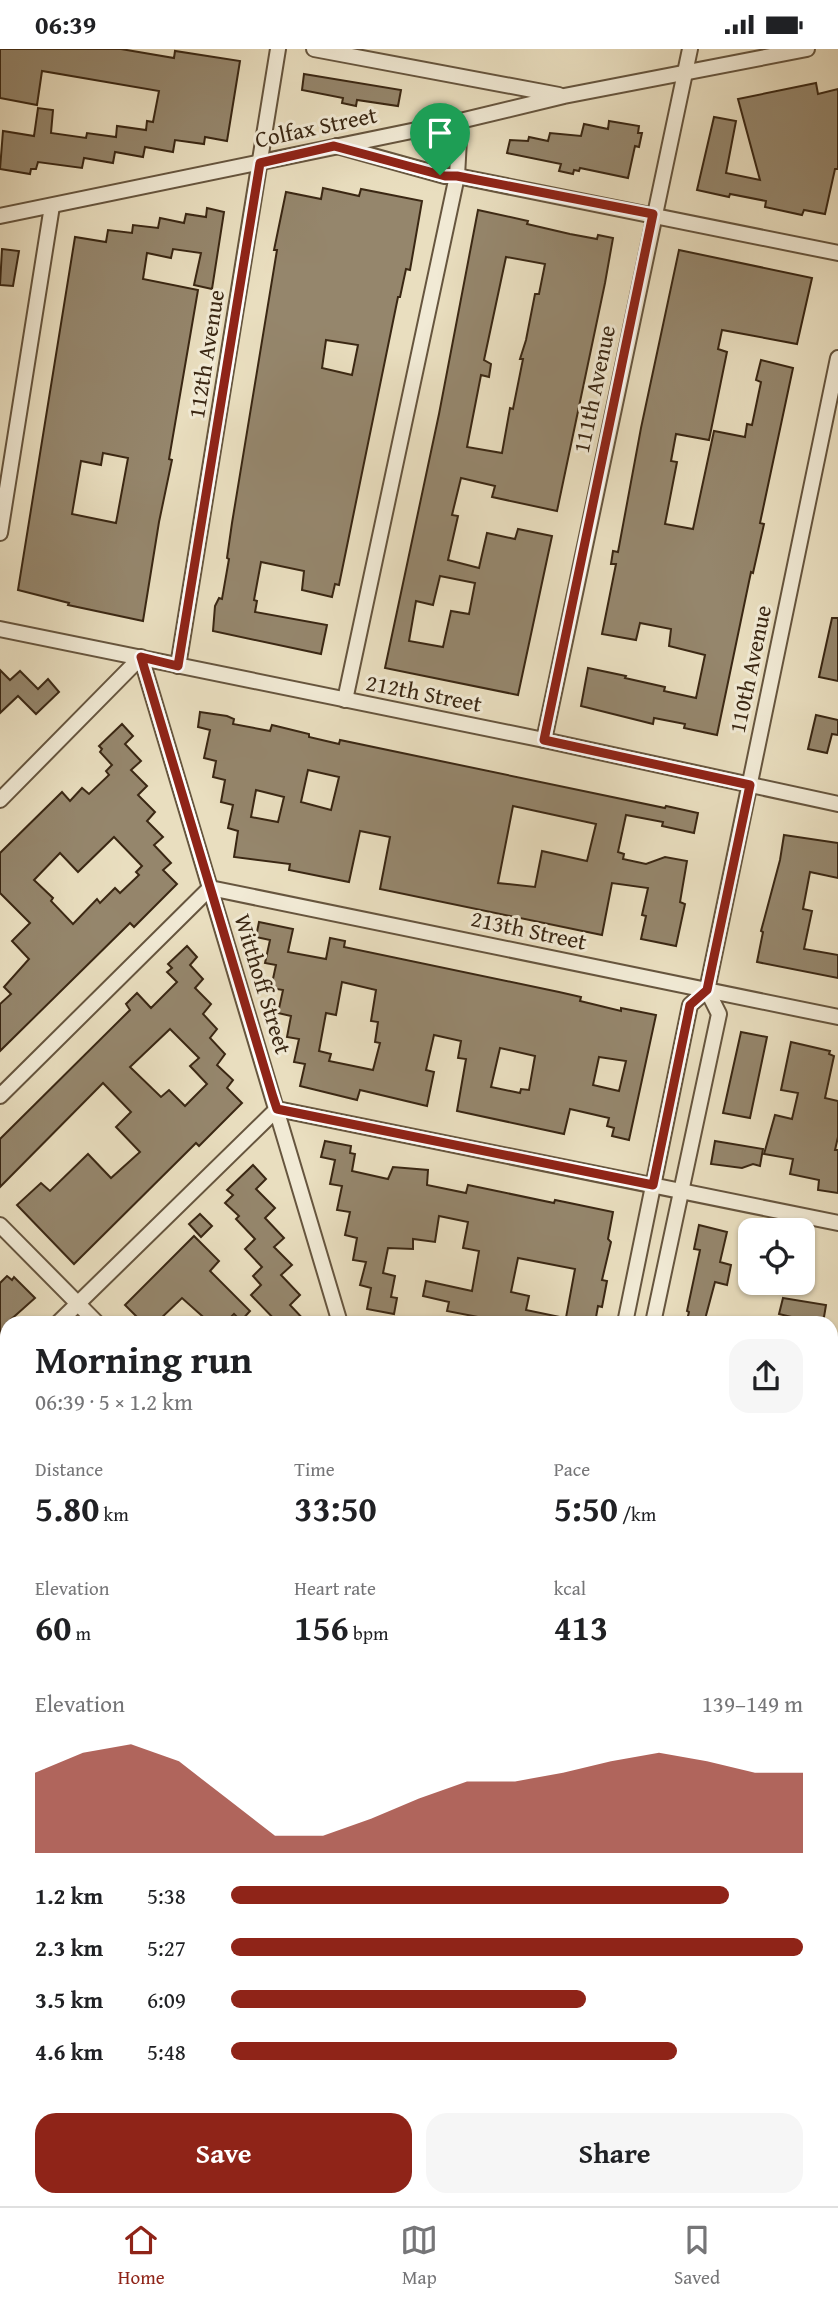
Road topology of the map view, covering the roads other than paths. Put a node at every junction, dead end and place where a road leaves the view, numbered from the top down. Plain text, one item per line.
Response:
1 (278, 49) edge
2 (314, 49) edge
3 (690, 49) edge
4 (807, 49) edge
5 (685, 74) junction
6 (564, 96) junction
7 (460, 121) junction
8 (334, 146) junction
9 (260, 163) junction
10 (457, 176) junction
11 (52, 206) junction
12 (0, 210) edge
13 (15, 213) junction
14 (653, 214) junction
15 (0, 216) edge
16 (838, 253) edge
17 (838, 358) edge
18 (0, 533) edge
19 (0, 629) edge
20 (141, 657) junction
21 (178, 666) junction
22 (345, 700) junction
23 (544, 740) junction
24 (750, 785) junction
25 (0, 800) edge
26 (838, 804) edge
27 (210, 888) junction
28 (707, 990) junction
29 (838, 1017) edge
30 (0, 1096) edge
31 (277, 1109) junction
32 (653, 1185) junction
33 (682, 1191) junction
34 (838, 1223) edge
35 (0, 1225) edge
36 (78, 1303) junction
37 (65, 1316) edge
38 (90, 1316) edge
39 (338, 1316) edge
40 (626, 1316) edge
41 (655, 1316) edge

1 - 9 street, 112th Avenue
2 - 6 street
3 - 5 street, 111th Avenue
4 - 5 street, Colfax Street
5 - 6 street, Colfax Street
5 - 14 street, 111th Avenue
6 - 7 street, Colfax Street
7 - 8 street, Colfax Street
7 - 10 street
8 - 9 street, Colfax Street
8 - 10 street
9 - 11 street, Colfax Street
9 - 21 street, 112th Avenue
10 - 14 street
10 - 22 street
11 - 13 street, Colfax Street
11 - 18 street
12 - 13 street
13 - 15 street, Colfax Street
14 - 16 street
14 - 23 street, 111th Avenue
17 - 24 street, 110th Avenue
19 - 20 street, 212th Street
20 - 21 street, 212th Street
20 - 25 street
20 - 27 street, Witthoff Street
21 - 22 street, 212th Street
22 - 23 street, 212th Street
23 - 24 street, 212th Street
24 - 26 street, 212th Street
24 - 28 street, 110th Avenue
27 - 28 street, 213th Street
27 - 30 street
27 - 31 street, Witthoff Street
28 - 29 street, 213th Street
28 - 32 street, 110th Avenue
28 - 33 street, 110th Avenue
31 - 32 street
31 - 36 street
31 - 39 street, Witthoff Street
32 - 33 street
32 - 40 street, 110th Avenue
33 - 34 street
33 - 41 street, 110th Avenue
35 - 36 street
36 - 37 street
36 - 38 street

